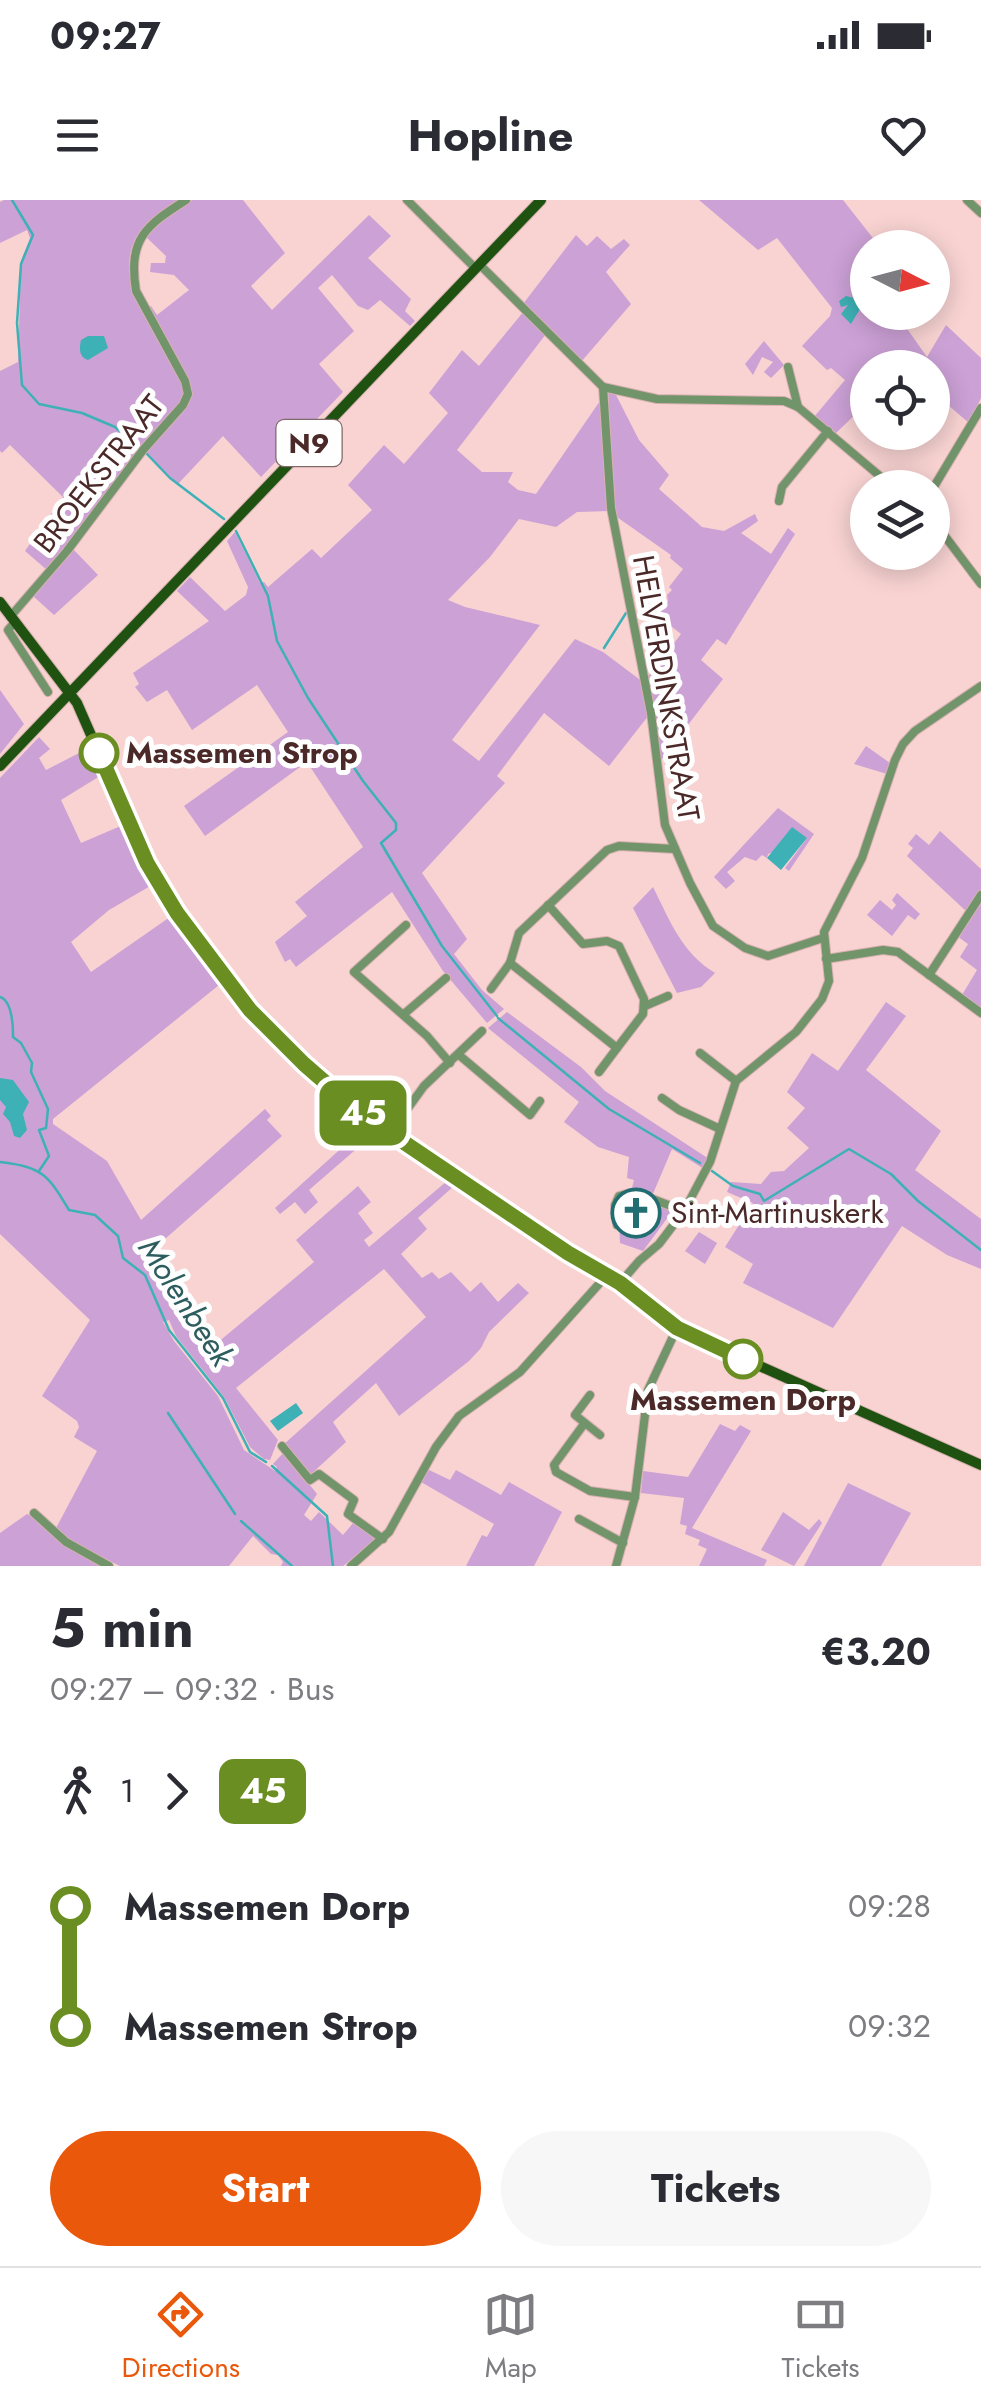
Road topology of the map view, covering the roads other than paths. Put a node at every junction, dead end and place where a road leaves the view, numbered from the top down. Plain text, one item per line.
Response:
1 (186, 200) edge
2 (407, 200) edge
3 (541, 200) edge
4 (967, 200) edge
5 (981, 213) edge
6 (478, 267) junction
7 (788, 367) dead end
8 (603, 387) junction
9 (798, 407) junction
10 (981, 408) edge
11 (828, 431) junction
12 (873, 470) edge
13 (944, 470) edge
14 (779, 502) dead end
15 (950, 543) edge
16 (981, 584) edge
17 (0, 602) edge
18 (12, 620) junction
19 (981, 686) edge
20 (48, 692) dead end
21 (70, 692) junction
22 (0, 766) edge
23 (675, 849) junction
24 (981, 896) edge
25 (548, 906) junction
26 (406, 924) dead end
27 (823, 938) junction
28 (826, 959) junction
29 (510, 963) junction
30 (929, 975) junction
31 (446, 978) dead end
32 (491, 989) dead end
33 (668, 996) dead end
34 (646, 1006) junction
35 (981, 1012) edge
36 (404, 1014) junction
37 (482, 1031) dead end
38 (617, 1048) junction
39 (700, 1053) dead end
40 (458, 1055) junction
41 (450, 1062) junction
42 (599, 1072) dead end
43 (736, 1081) junction
44 (662, 1098) dead end
45 (540, 1101) dead end
46 (718, 1128) junction
47 (390, 1133) junction
48 (684, 1211) junction
49 (617, 1224) dead end
50 (607, 1275) junction
51 (620, 1283) junction
52 (677, 1328) junction
53 (590, 1395) dead end
54 (584, 1424) junction
55 (600, 1435) dead end
56 (282, 1446) dead end
57 (981, 1465) edge
58 (635, 1497) junction
59 (34, 1514) dead end
60 (580, 1519) dead end
61 (382, 1540) junction
62 (623, 1542) junction
63 (109, 1566) edge
64 (351, 1566) edge
65 (616, 1566) edge

1 - 18 street, BROEKSTRAAT
2 - 6 street
3 - 6 main road, N9
4 - 5 street
6 - 8 street
6 - 21 main road, N9
7 - 9 street
8 - 9 street
8 - 23 street, HELVERDINKSTRAAT
9 - 11 street
10 - 13 street
11 - 12 street
11 - 14 street
15 - 16 street
17 - 18 main road
18 - 20 street
18 - 21 main road
19 - 27 street
21 - 22 main road, N9
21 - 47 main road
23 - 25 street
23 - 27 street, HELVERDINKSTRAAT
24 - 30 street
25 - 29 street
25 - 34 street
26 - 36 street
27 - 28 street
28 - 30 street
28 - 43 street
29 - 32 street
29 - 38 street
30 - 35 street
31 - 36 street
33 - 34 street
34 - 38 street
36 - 41 street
37 - 40 street
38 - 42 street
39 - 43 street
40 - 41 street
40 - 45 street
41 - 47 street
43 - 46 street
44 - 46 street
46 - 48 street
47 - 50 main road
48 - 49 street
48 - 51 street
50 - 51 main road
50 - 61 street
51 - 52 main road
52 - 57 main road
52 - 58 street
53 - 54 street
54 - 55 street
54 - 58 street
56 - 61 street
58 - 62 street
59 - 63 street
60 - 62 street
61 - 64 street
62 - 65 street

